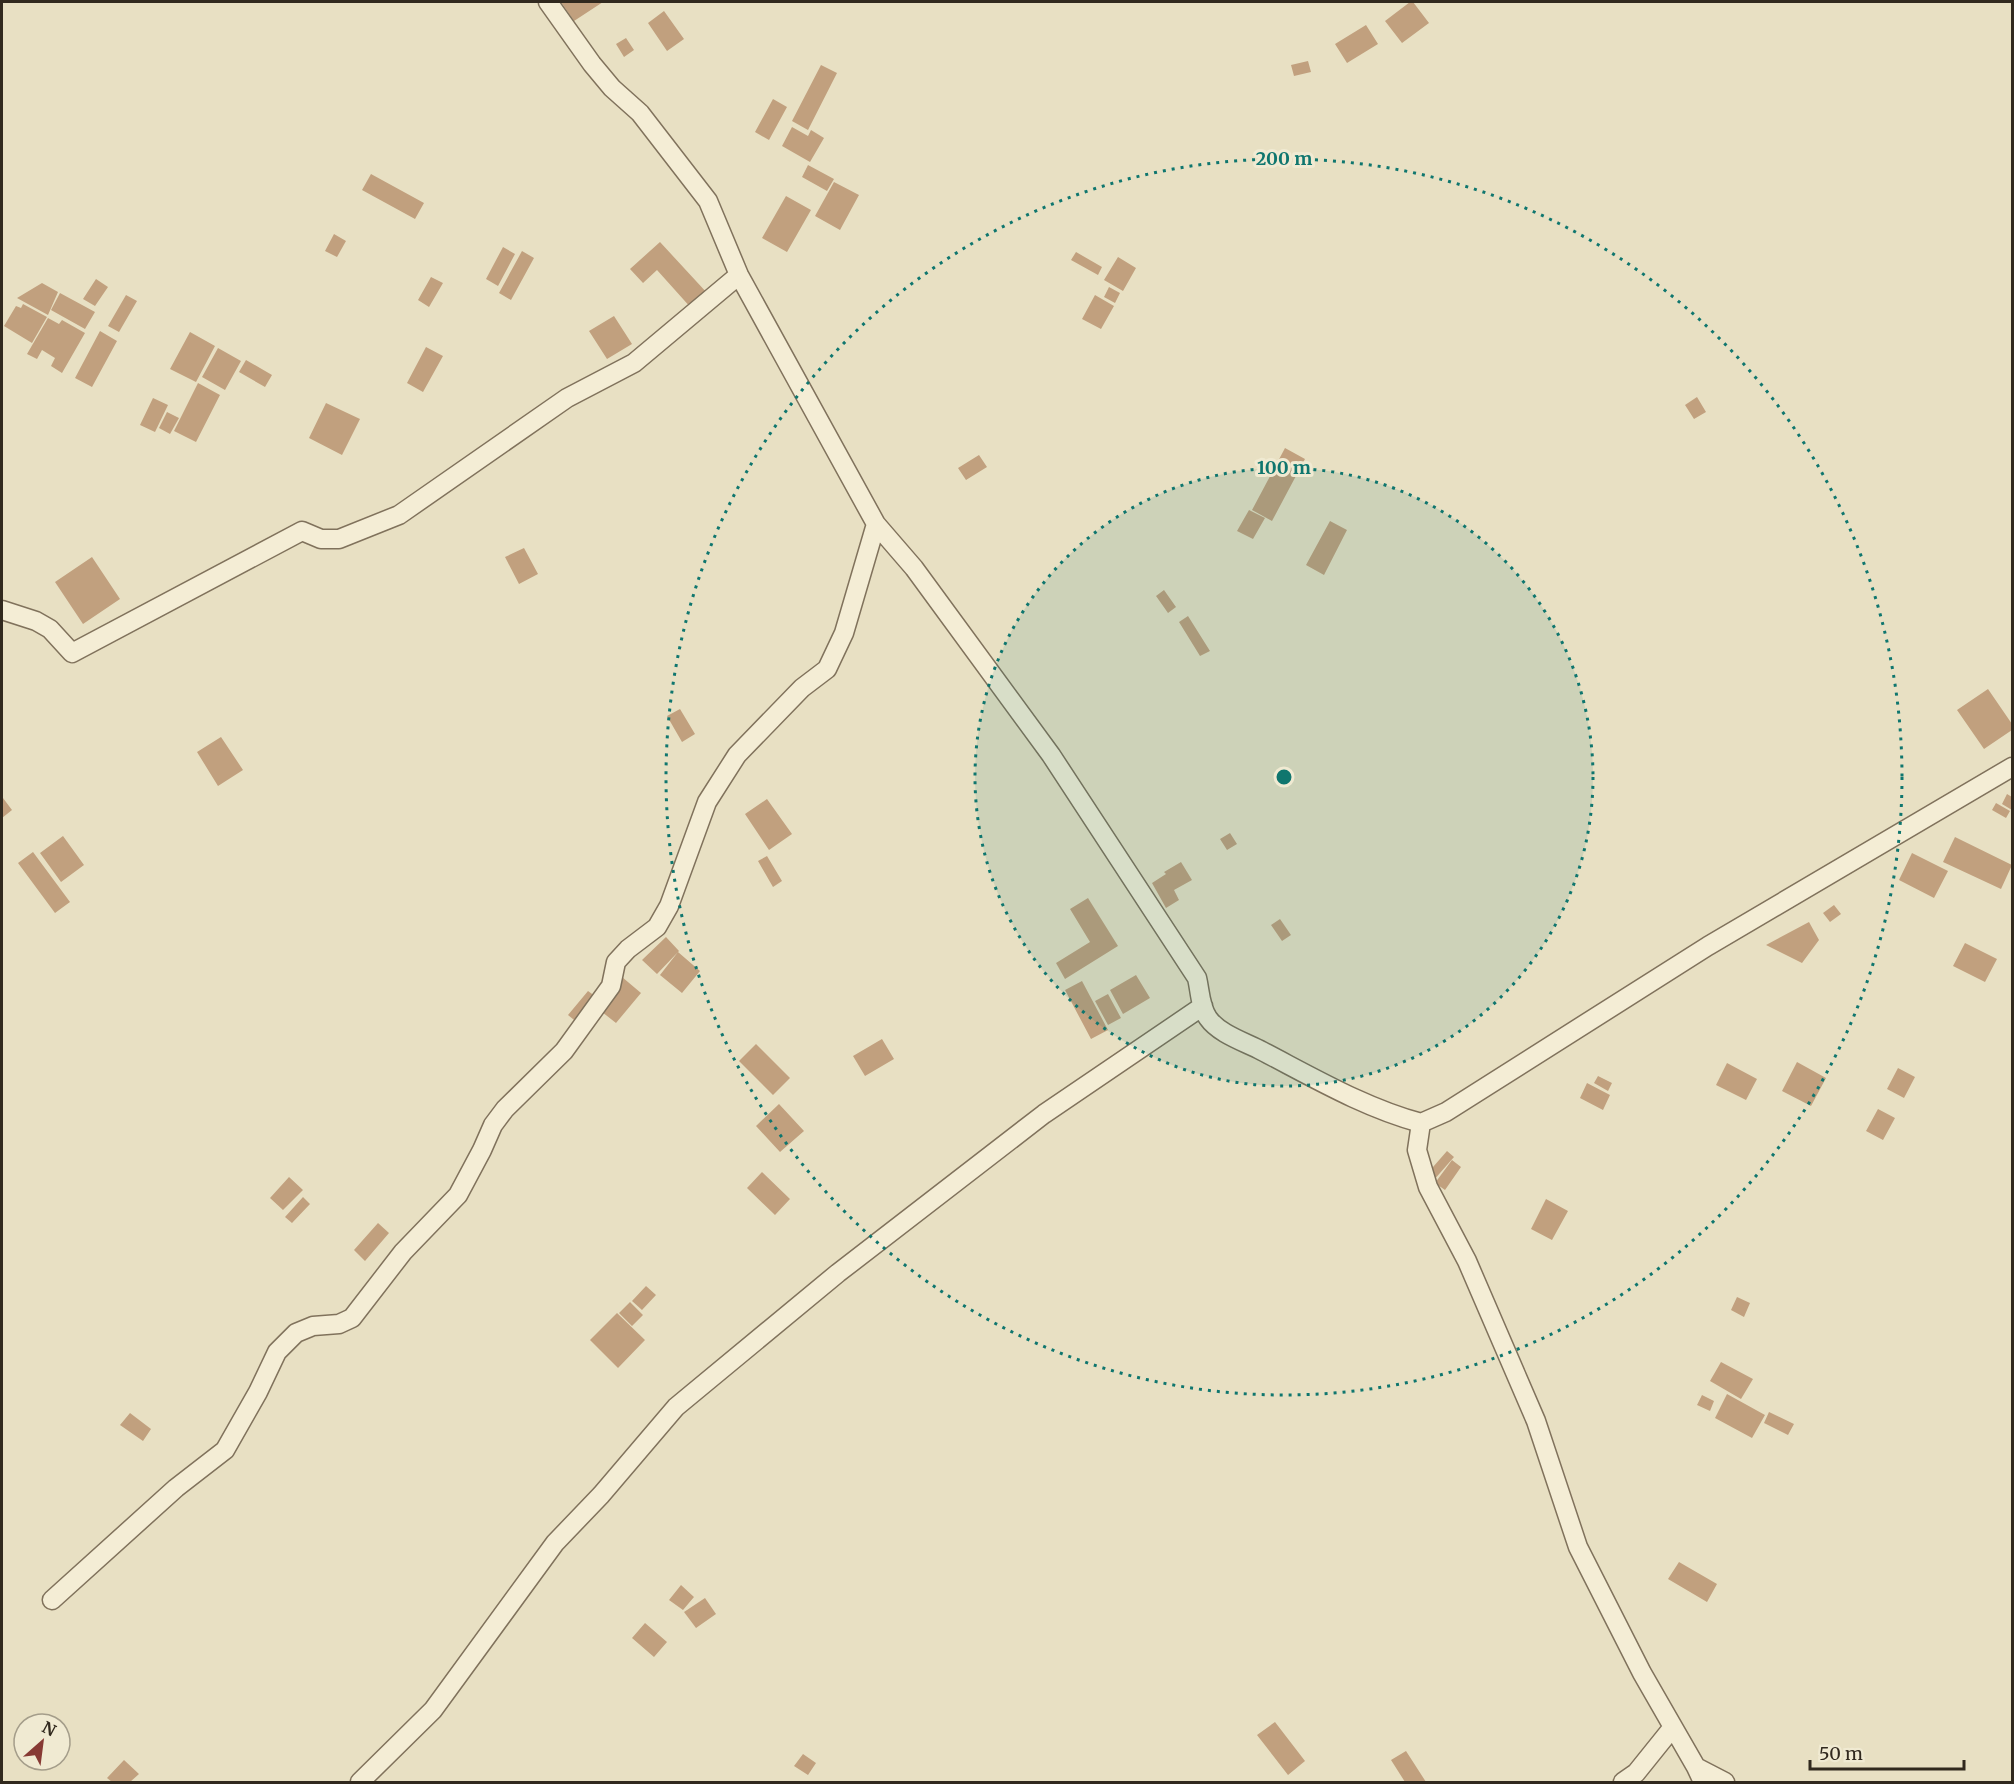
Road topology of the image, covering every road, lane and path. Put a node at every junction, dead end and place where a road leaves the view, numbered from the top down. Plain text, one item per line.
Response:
1 (548, 2) edge
2 (739, 275) junction
3 (876, 524) junction
4 (2, 610) edge
5 (2013, 767) edge
6 (1203, 1006) junction
7 (1422, 1123) junction
8 (52, 1600) dead end
9 (1673, 1727) junction
10 (1700, 1774) edge
11 (360, 1782) edge
12 (1623, 1782) edge
13 (1725, 1782) edge

1 - 2 street
2 - 3 street
2 - 4 street
3 - 6 street
3 - 8 street
5 - 7 street
6 - 7 street
6 - 11 street
7 - 9 street
9 - 10 street
9 - 12 street
10 - 13 street

